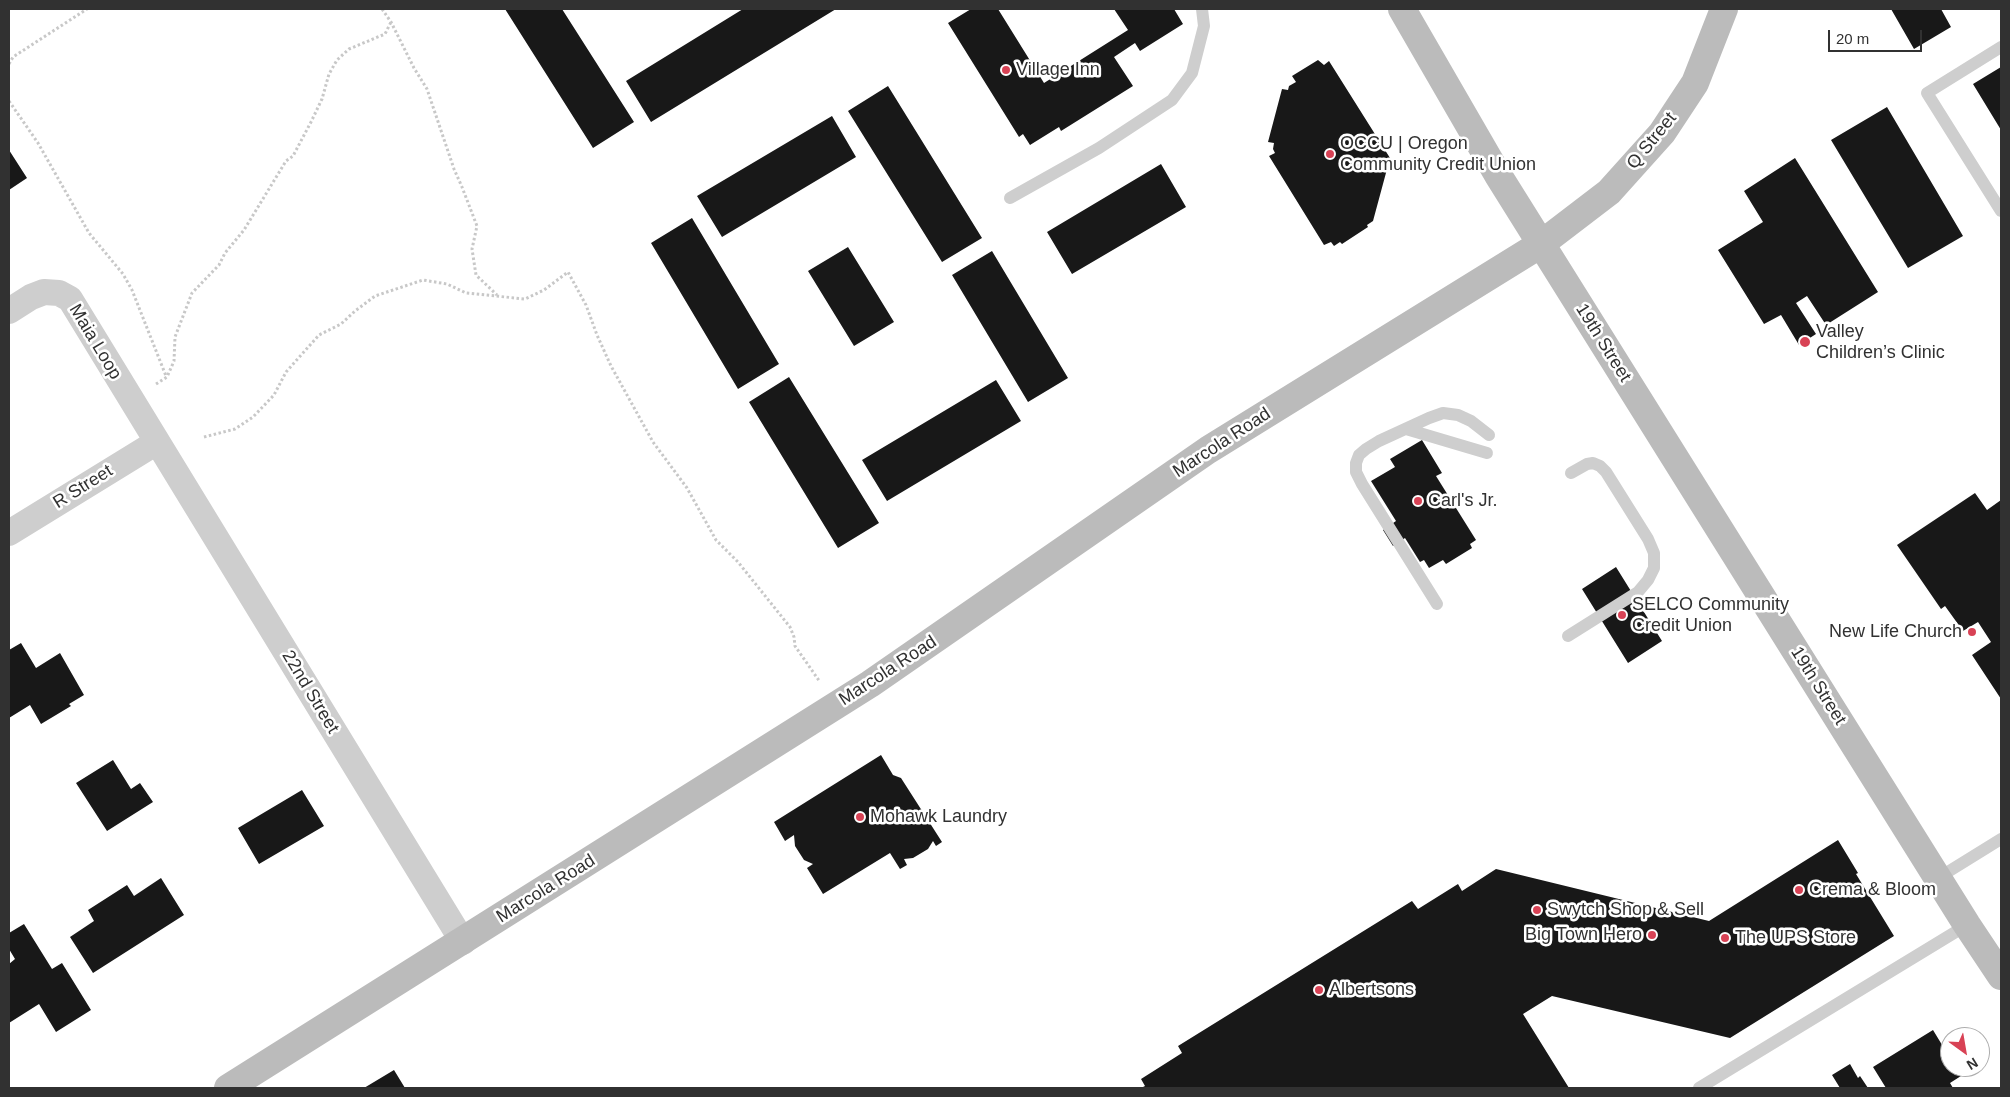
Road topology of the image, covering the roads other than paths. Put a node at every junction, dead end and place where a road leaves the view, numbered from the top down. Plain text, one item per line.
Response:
1 (1202, 9) edge
2 (1402, 9) edge
3 (1724, 9) edge
4 (2001, 47) edge
5 (1010, 198) dead end
6 (2000, 211) edge
7 (1541, 244) junction
8 (9, 310) edge
9 (1406, 429) junction
10 (1489, 435) dead end
11 (157, 442) junction
12 (1487, 453) dead end
13 (1571, 473) dead end
14 (9, 533) edge
15 (1437, 604) dead end
16 (1568, 636) dead end
17 (2001, 839) edge
18 (1938, 878) junction
19 (1967, 925) junction
20 (463, 942) junction
21 (2001, 976) edge
22 (228, 1088) edge
23 (1699, 1088) edge

1 - 5 lane
2 - 7 main road, 19th Street
3 - 7 main road, Q Street
4 - 6 lane
7 - 18 main road, 19th Street
7 - 20 main road, Marcola Road
8 - 11 street, Maia Loop
9 - 10 lane
9 - 12 lane
9 - 15 lane
11 - 14 street, R Street
11 - 20 street, 22nd Street
13 - 16 lane
17 - 18 lane
18 - 19 main road, 19th Street
19 - 21 main road, 19th Street
19 - 23 lane
20 - 22 main road, Marcola Road

